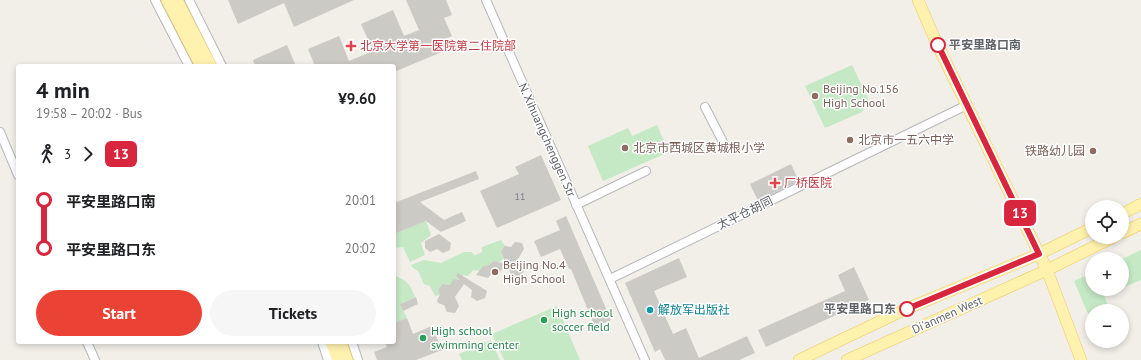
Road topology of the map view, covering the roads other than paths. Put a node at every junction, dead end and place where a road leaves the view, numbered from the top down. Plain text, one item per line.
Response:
1 (155, 0) edge
2 (167, 0) edge
3 (177, 0) edge
4 (189, 0) edge
5 (486, 0) edge
6 (918, 0) edge
7 (188, 64) edge
8 (200, 64) edge
9 (210, 64) edge
10 (221, 64) edge
11 (967, 106) junction
12 (705, 107) dead end
13 (0, 132) edge
14 (724, 144) dead end
15 (16, 170) edge
16 (646, 171) dead end
17 (1141, 204) edge
18 (576, 205) junction
19 (1129, 210) edge
20 (1141, 224) edge
21 (1129, 230) edge
22 (1085, 231) edge
23 (1100, 244) edge
24 (1039, 254) junction
25 (1047, 270) junction
26 (610, 279) junction
27 (88, 344) edge
28 (323, 344) edge
29 (332, 344) edge
30 (342, 344) edge
31 (353, 344) edge
32 (95, 360) edge
33 (328, 360) edge
34 (338, 360) edge
35 (347, 360) edge
36 (358, 360) edge
37 (645, 360) edge
38 (799, 360) edge
39 (847, 360) edge
40 (1081, 360) edge

1 - 7 street
2 - 8 main road
3 - 9 main road
4 - 10 street
5 - 18 street, N. Xihuangchenggen Str
6 - 11 main road
11 - 24 main road
11 - 26 street, 太平仓胡同
12 - 14 street
13 - 15 street
16 - 18 street
17 - 19 main road
18 - 26 street, N. Xihuangchenggen Str
20 - 21 main road
22 - 24 main road
23 - 25 main road, Di'anmen West
24 - 25 main road
24 - 38 main road
25 - 39 main road, Di'anmen West
25 - 40 main road
26 - 37 street, N. Xihuangchenggen Str
27 - 32 street
28 - 33 street
29 - 34 main road
30 - 35 main road
31 - 36 street

